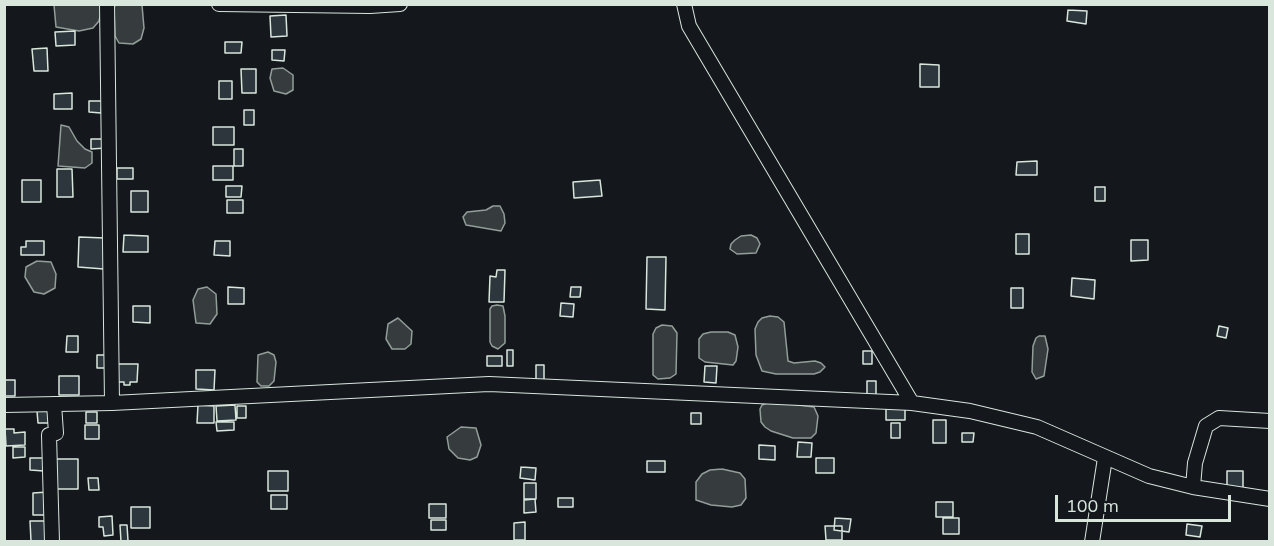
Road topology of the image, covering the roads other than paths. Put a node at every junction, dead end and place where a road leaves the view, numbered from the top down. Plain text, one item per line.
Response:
1 (107, 4) edge
2 (219, 4) edge
3 (400, 4) edge
4 (684, 4) edge
5 (112, 403) junction
6 (912, 403) junction
7 (54, 404) junction
8 (4, 405) edge
9 (1269, 421) edge
10 (1105, 458) junction
11 (1193, 487) junction
12 (1269, 499) edge
13 (52, 542) edge
14 (1092, 542) edge

1 - 5 street
2 - 3 street
4 - 6 street
5 - 6 street
5 - 7 street
6 - 10 street
7 - 8 street
7 - 13 street
9 - 11 street
10 - 11 street
10 - 14 street
11 - 12 street

